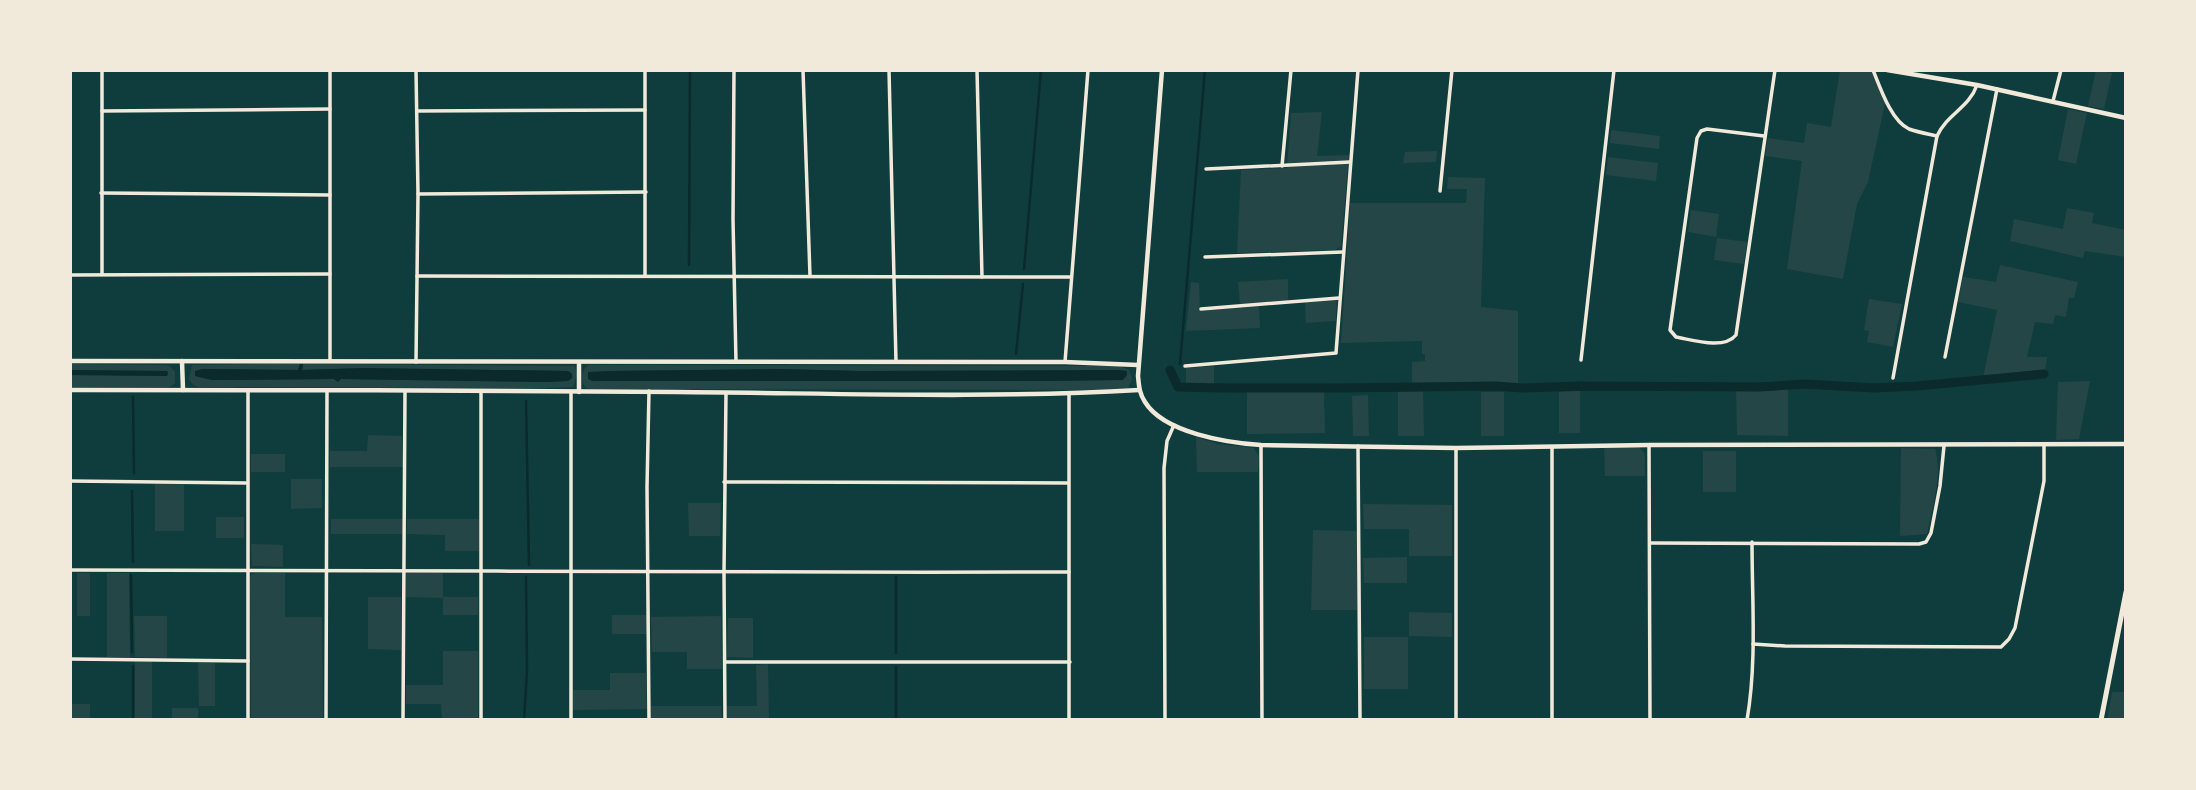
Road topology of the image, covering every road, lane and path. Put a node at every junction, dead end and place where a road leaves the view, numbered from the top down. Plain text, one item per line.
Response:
1 (102, 70) edge
2 (330, 70) edge
3 (416, 70) edge
4 (645, 70) edge
5 (734, 70) edge
6 (803, 70) edge
7 (889, 70) edge
8 (977, 70) edge
9 (1087, 70) edge
10 (1162, 70) edge
11 (1291, 70) edge
12 (1358, 70) edge
13 (1452, 70) edge
14 (1614, 70) edge
15 (1775, 70) edge
16 (1873, 70) edge
17 (1887, 70) edge
18 (2061, 70) edge
19 (1930, 73) edge
20 (1977, 85) junction
21 (1997, 89) junction
22 (2053, 101) junction
23 (330, 109) junction
24 (645, 110) junction
25 (102, 111) junction
26 (417, 111) junction
27 (2126, 117) edge
28 (1764, 136) junction
29 (1937, 136) junction
30 (1350, 162) junction
31 (1282, 166) junction
32 (1206, 169) dead end
33 (1440, 191) dead end
34 (646, 192) junction
35 (101, 193) junction
36 (418, 194) junction
37 (331, 195) junction
38 (1343, 252) junction
39 (1205, 257) dead end
40 (330, 274) junction
41 (70, 275) edge
42 (102, 275) junction
43 (417, 276) junction
44 (645, 276) junction
45 (810, 276) junction
46 (734, 277) junction
47 (982, 277) junction
48 (1071, 277) junction
49 (895, 278) junction
50 (1339, 298) junction
51 (1201, 309) dead end
52 (1945, 357) dead end
53 (1581, 360) dead end
54 (70, 361) edge
55 (182, 361) junction
56 (330, 361) junction
57 (416, 362) junction
58 (579, 362) junction
59 (736, 362) junction
60 (896, 362) junction
61 (1065, 362) junction
62 (1138, 365) junction
63 (1185, 366) dead end
64 (1893, 378) dead end
65 (70, 390) edge
66 (183, 390) junction
67 (248, 390) junction
68 (1139, 390) junction
69 (327, 391) junction
70 (405, 391) junction
71 (481, 391) junction
72 (649, 391) junction
73 (571, 392) junction
74 (579, 392) junction
75 (726, 392) junction
76 (1069, 393) junction
77 (1174, 425) junction
78 (2126, 444) edge
79 (1261, 445) junction
80 (1649, 445) junction
81 (1358, 446) junction
82 (1944, 446) junction
83 (2044, 446) junction
84 (1552, 447) junction
85 (1456, 449) junction
86 (70, 481) edge
87 (724, 482) junction
88 (247, 483) junction
89 (1068, 483) junction
90 (1752, 542) junction
91 (1651, 543) junction
92 (70, 570) edge
93 (247, 570) junction
94 (404, 570) junction
95 (481, 570) junction
96 (326, 571) junction
97 (571, 572) junction
98 (649, 572) junction
99 (1069, 572) junction
100 (724, 573) junction
101 (2126, 592) edge
102 (1753, 644) junction
103 (70, 659) edge
104 (248, 661) junction
105 (725, 662) junction
106 (1070, 662) junction
107 (248, 720) edge
108 (326, 720) edge
109 (403, 720) edge
110 (481, 720) edge
111 (571, 720) edge
112 (649, 720) edge
113 (725, 720) edge
114 (1069, 720) edge
115 (1164, 720) edge
116 (1262, 720) edge
117 (1360, 720) edge
118 (1456, 720) edge
119 (1552, 720) edge
120 (1650, 720) edge
121 (1747, 720) edge
122 (2101, 720) edge

1 - 25 street
2 - 23 street
3 - 26 street
4 - 24 street
5 - 46 street
6 - 45 street
7 - 49 street
8 - 47 street
9 - 48 street
10 - 62 street
11 - 31 street
12 - 30 street
13 - 33 street
14 - 53 street
15 - 28 street
16 - 29 street
17 - 19 street
18 - 22 street
19 - 20 street
20 - 21 street
20 - 29 street
21 - 22 street
21 - 52 street
22 - 27 street
23 - 25 street
23 - 37 street
24 - 26 street
24 - 34 street
25 - 35 street
26 - 36 street
28 - 28 street
29 - 64 street
30 - 31 street
30 - 38 street
31 - 32 street
34 - 36 street
34 - 44 street
35 - 37 street
35 - 42 street
36 - 43 street
37 - 40 street
38 - 39 street
38 - 50 street
40 - 42 street
40 - 56 street
41 - 42 street
43 - 44 street
43 - 57 street
44 - 46 street
45 - 46 street
45 - 49 street
46 - 59 street
47 - 48 street
47 - 49 street
48 - 61 street
49 - 60 street
50 - 51 street
50 - 63 street
54 - 55 street
55 - 56 street
55 - 66 street
56 - 57 street
57 - 58 street
58 - 59 street
58 - 74 street
59 - 60 street
60 - 61 street
61 - 62 street
62 - 68 street
65 - 66 street
66 - 67 street
67 - 69 street
67 - 88 street
68 - 76 street
68 - 77 street
69 - 70 street
69 - 96 street
70 - 71 street
70 - 94 street
71 - 73 street
71 - 95 street
72 - 74 street
72 - 75 street
72 - 98 street
73 - 74 street
73 - 97 street
75 - 76 street
75 - 87 street
76 - 89 street
77 - 79 street
77 - 115 street
78 - 83 street
79 - 81 street
79 - 116 street
80 - 82 street
80 - 84 street
80 - 91 street
81 - 85 street
81 - 117 street
82 - 83 street
82 - 90 street
83 - 102 street
84 - 85 street
84 - 119 street
85 - 118 street
86 - 88 street
87 - 89 street
87 - 100 street
88 - 93 street
89 - 99 street
90 - 91 street
90 - 102 street
91 - 120 street
92 - 93 street
93 - 96 street
93 - 104 street
94 - 95 street
94 - 96 street
94 - 109 street
95 - 97 street
95 - 110 street
96 - 108 street
97 - 98 street
97 - 111 street
98 - 100 street
98 - 112 street
99 - 100 street
99 - 106 street
100 - 105 street
101 - 122 main road
102 - 121 street
103 - 104 street
104 - 107 street
105 - 106 street
105 - 113 street
106 - 114 street

